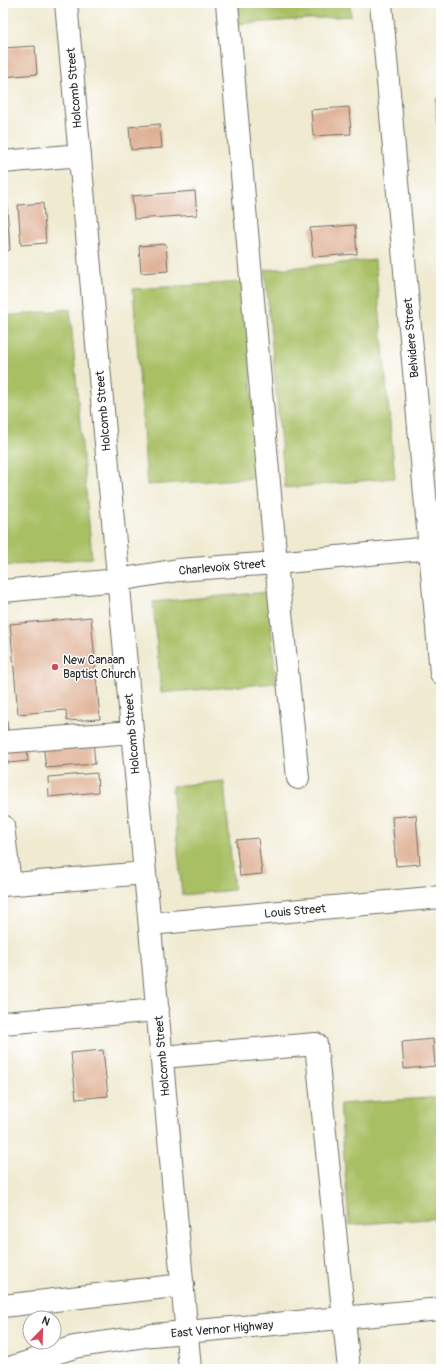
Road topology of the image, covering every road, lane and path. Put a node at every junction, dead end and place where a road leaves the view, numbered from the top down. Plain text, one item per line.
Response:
1 (66, 3) edge
2 (227, 3) edge
3 (381, 3) edge
4 (80, 155) junction
5 (3, 162) edge
6 (435, 547) edge
7 (276, 563) junction
8 (118, 580) junction
9 (3, 591) edge
10 (441, 673) edge
11 (132, 732) junction
12 (3, 742) edge
13 (298, 778) dead end
14 (3, 826) edge
15 (145, 873) junction
16 (6, 885) edge
17 (441, 898) edge
18 (150, 924) junction
19 (158, 1010) junction
20 (3, 1023) edge
21 (162, 1057) junction
22 (183, 1285) junction
23 (3, 1306) edge
24 (441, 1309) edge
25 (344, 1318) junction
26 (186, 1332) junction
27 (7, 1369) edge
28 (190, 1369) edge
29 (348, 1369) edge

1 - 4 street, Holcomb Street
2 - 7 street
3 - 6 street, Belvidere Street
4 - 5 street
4 - 8 street, Holcomb Street
6 - 7 street, Charlevoix Street
6 - 10 street, Belvidere Street
7 - 8 street, Charlevoix Street
7 - 13 street
8 - 9 street, Charlevoix Street
8 - 11 street, Holcomb Street
11 - 12 street
11 - 15 street, Holcomb Street
14 - 16 street
15 - 16 street
15 - 18 street, Holcomb Street
17 - 18 street, Louis Street
18 - 19 street, Holcomb Street
19 - 20 street
19 - 21 street, Holcomb Street
21 - 22 street, Holcomb Street
21 - 25 street
22 - 23 street
22 - 26 street, Holcomb Street
24 - 25 street, East Vernor Highway
25 - 26 street, East Vernor Highway
25 - 29 street
26 - 27 street, East Vernor Highway
26 - 28 street, Holcomb Street

